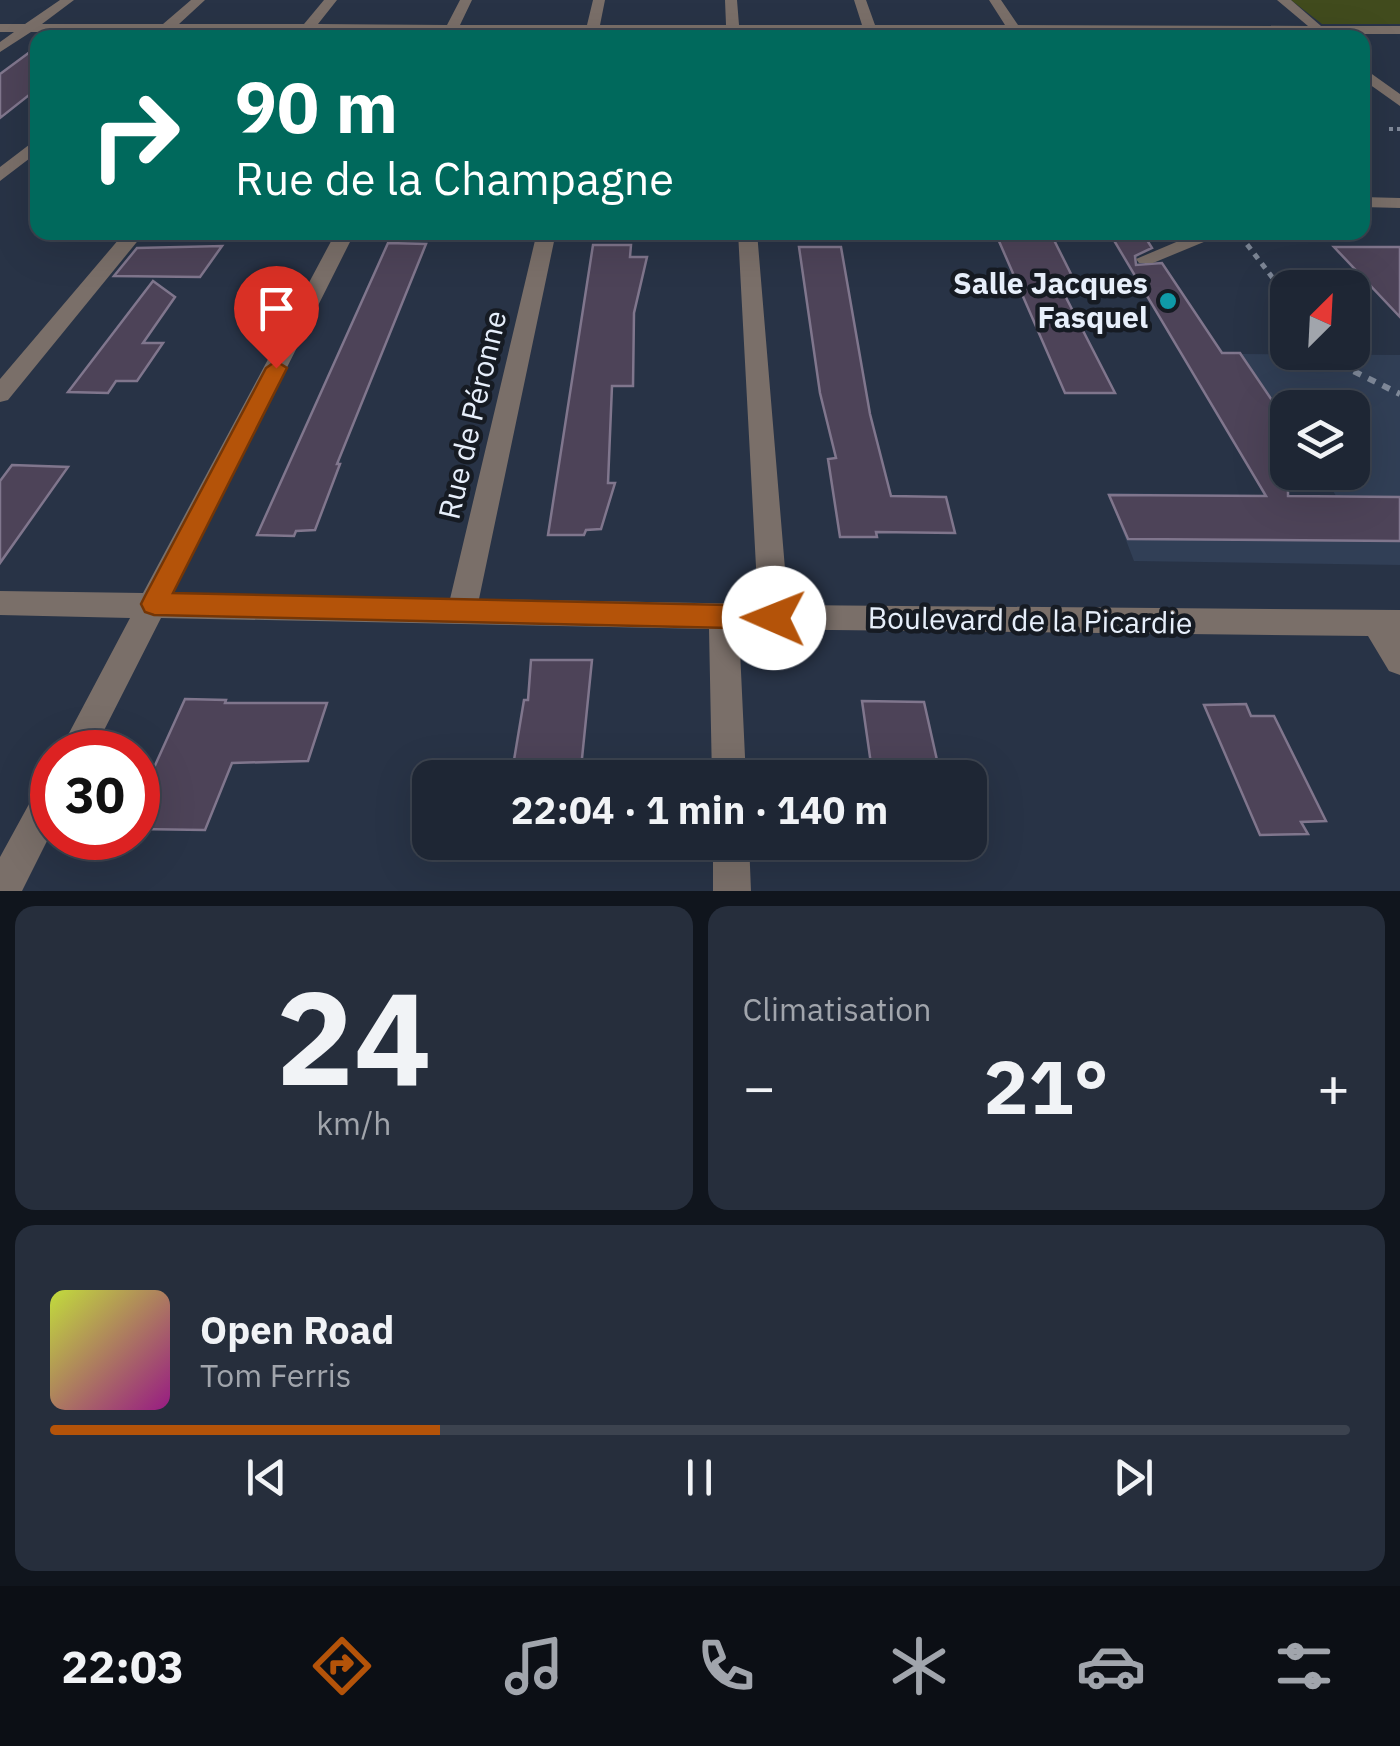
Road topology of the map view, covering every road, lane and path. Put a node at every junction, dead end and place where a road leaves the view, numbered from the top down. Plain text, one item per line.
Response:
1 (68, 0) edge
2 (199, 0) edge
3 (332, 0) edge
4 (466, 0) edge
5 (600, 0) edge
6 (730, 0) edge
7 (860, 0) edge
8 (995, 0) edge
9 (1284, 0) edge
10 (0, 28) edge
11 (28, 28) junction
12 (870, 29) junction
13 (1014, 29) junction
14 (81, 30) edge
15 (164, 30) edge
16 (307, 30) edge
17 (451, 30) edge
18 (593, 30) edge
19 (734, 30) edge
20 (836, 30) edge
21 (1075, 30) edge
22 (1316, 30) edge
23 (1400, 30) edge
24 (1370, 31) edge
25 (0, 48) edge
26 (1370, 77) edge
27 (1400, 101) edge
28 (1389, 129) dead end
29 (1400, 130) edge
30 (30, 150) edge
31 (0, 176) edge
32 (1370, 202) edge
33 (1400, 203) edge
34 (129, 240) edge
35 (342, 240) edge
36 (545, 240) edge
37 (748, 240) edge
38 (1197, 240) edge
39 (1244, 240) edge
40 (1146, 259) dead end
41 (1270, 274) edge
42 (1351, 370) edge
43 (0, 394) edge
44 (1400, 394) edge
45 (0, 603) edge
46 (154, 604) junction
47 (462, 612) junction
48 (724, 616) junction
49 (774, 618) junction
50 (1388, 623) edge
51 (1400, 661) edge
52 (88, 730) edge
53 (728, 760) edge
54 (30, 838) edge
55 (731, 860) edge
56 (2, 891) edge
57 (732, 891) edge

1 - 11 street
2 - 15 street
3 - 16 street
4 - 17 street
5 - 18 street
6 - 19 street
7 - 12 street
8 - 13 street
9 - 22 street
10 - 11 street
11 - 14 street
11 - 25 street
12 - 13 street
12 - 20 street
13 - 21 street
23 - 24 street
26 - 27 street
28 - 29 path
30 - 31 street
32 - 33 street
34 - 43 street
35 - 46 street
36 - 47 street, Rue de Péronne
37 - 49 street
38 - 40 street
39 - 41 path
42 - 44 path
45 - 46 street, Boulevard de la Picardie
46 - 47 street, Boulevard de la Picardie
46 - 52 street
47 - 48 street, Boulevard de la Picardie
48 - 49 street, Boulevard de la Picardie
48 - 53 street
49 - 50 street, Boulevard de la Picardie
50 - 51 street
54 - 56 street
55 - 57 street

